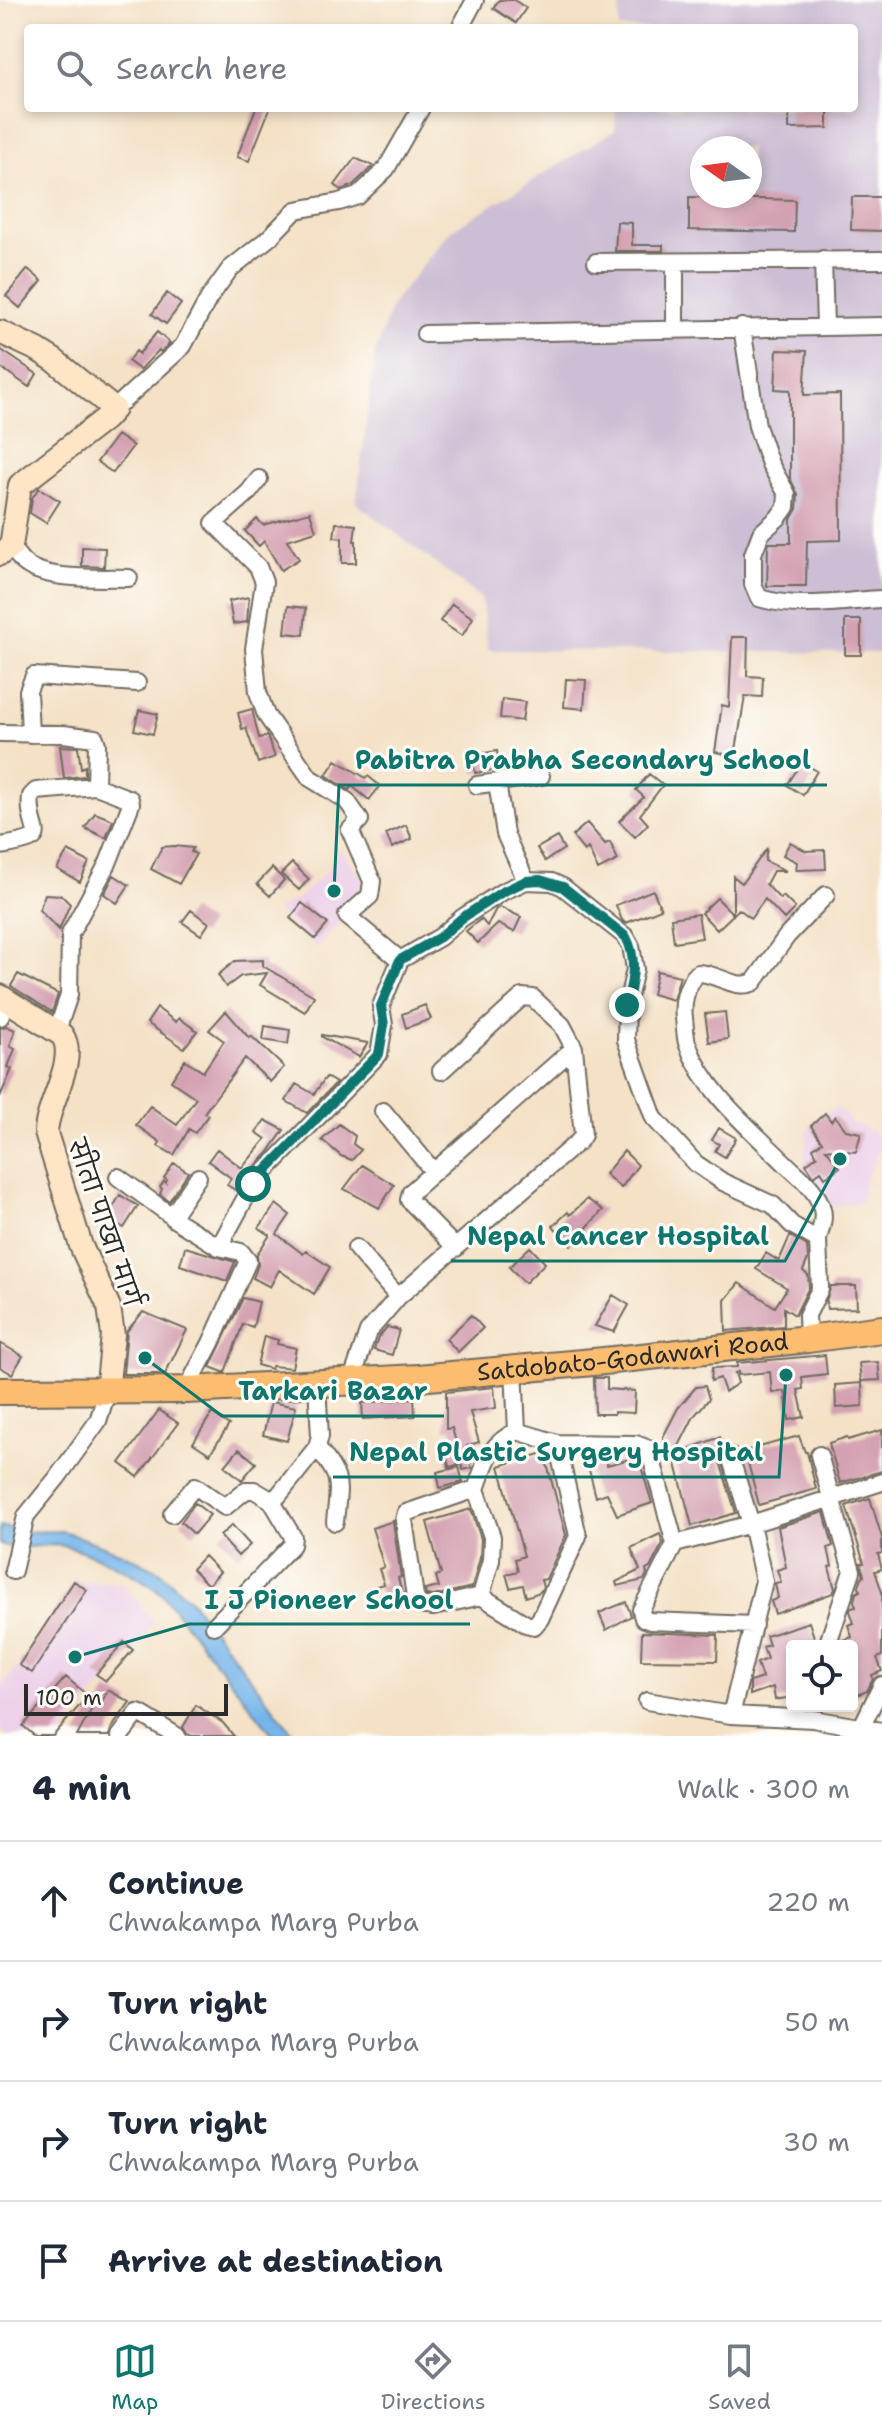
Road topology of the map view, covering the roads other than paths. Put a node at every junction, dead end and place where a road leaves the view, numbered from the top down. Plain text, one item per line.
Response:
1 (475, 0) edge
2 (462, 24) edge
3 (419, 112) edge
4 (823, 259) junction
5 (882, 260) edge
6 (596, 262) dead end
7 (675, 262) junction
8 (825, 326) junction
9 (882, 326) edge
10 (742, 327) junction
11 (675, 329) junction
12 (0, 332) edge
13 (425, 334) dead end
14 (114, 409) junction
15 (259, 479) dead end
16 (6, 550) edge
17 (129, 578) dead end
18 (882, 599) edge
19 (137, 683) dead end
20 (0, 733) edge
21 (30, 734) junction
22 (541, 776) dead end
23 (497, 782) junction
24 (477, 785) dead end
25 (96, 786) junction
26 (0, 846) edge
27 (526, 881) junction
28 (826, 895) dead end
29 (400, 960) junction
30 (2, 1005) edge
31 (57, 1031) junction
32 (574, 1048) junction
33 (441, 1071) dead end
34 (383, 1111) dead end
35 (434, 1172) junction
36 (118, 1177) dead end
37 (198, 1177) dead end
38 (173, 1217) junction
39 (818, 1240) junction
40 (219, 1247) junction
41 (356, 1248) dead end
42 (456, 1248) junction
43 (398, 1297) junction
44 (882, 1329) edge
45 (808, 1339) junction
46 (514, 1368) junction
47 (351, 1382) junction
48 (317, 1385) junction
49 (186, 1390) junction
50 (0, 1391) edge
51 (107, 1392) junction
52 (517, 1431) junction
53 (557, 1443) junction
54 (317, 1447) junction
55 (819, 1455) dead end
56 (730, 1456) dead end
57 (882, 1482) edge
58 (476, 1489) junction
59 (832, 1498) junction
60 (271, 1500) junction
61 (172, 1514) dead end
62 (335, 1522) dead end
63 (751, 1524) junction
64 (675, 1544) junction
65 (13, 1571) dead end
66 (481, 1596) junction
67 (754, 1625) junction
68 (214, 1626) dead end
69 (829, 1640) edge
70 (882, 1685) edge
71 (647, 1701) dead end
72 (807, 1714) edge
73 (731, 1715) junction
74 (862, 1726) junction
75 (882, 1731) edge
76 (120, 1736) edge
77 (177, 1736) edge
78 (808, 1736) edge

1 - 2 street
3 - 14 street
4 - 5 street
4 - 7 street
4 - 8 street
6 - 7 street
7 - 11 street
8 - 9 street
8 - 10 street
10 - 11 street
10 - 18 street
11 - 13 street
12 - 14 street
14 - 16 street
15 - 29 street
16 - 17 street
19 - 21 street
20 - 21 street
21 - 25 street
22 - 23 street
23 - 24 street
23 - 27 street
25 - 26 street
25 - 31 street
27 - 29 street
27 - 39 street
28 - 39 street
29 - 40 street
30 - 31 street
31 - 51 street, सीता पाखा मार्ग
32 - 33 street
32 - 35 street
32 - 42 street
34 - 35 street
35 - 42 street
36 - 38 street
37 - 38 street
38 - 40 street
39 - 45 street
40 - 49 street
41 - 43 street
42 - 43 street
43 - 47 street
44 - 45 main road, Satdobato-Godawari Road
45 - 46 main road, Satdobato-Godawari Road
46 - 47 main road, Satdobato-Godawari Road
46 - 52 street
47 - 48 main road, Satdobato-Godawari Road
48 - 49 main road, Satdobato-Godawari Road
48 - 54 street
49 - 51 main road, Satdobato-Godawari Road
50 - 51 main road, Satdobato-Godawari Road
51 - 65 street
52 - 53 street
52 - 58 street
53 - 64 street
53 - 66 street
54 - 60 street
54 - 62 street
55 - 59 street
56 - 63 street
57 - 59 street
58 - 66 street
58 - 66 street
59 - 63 street
59 - 69 street
60 - 61 street
60 - 68 street
63 - 64 street
63 - 67 street
64 - 67 street
67 - 73 street
70 - 74 street
71 - 73 street
72 - 73 street
72 - 74 street
72 - 78 street
74 - 75 street
76 - 77 street

